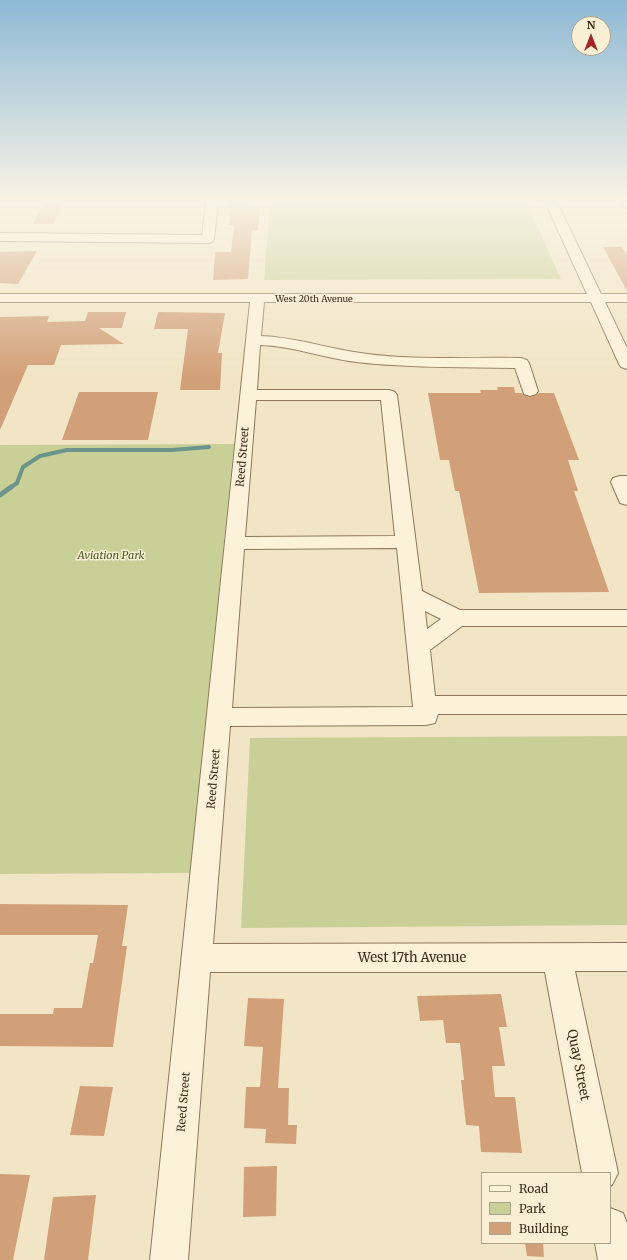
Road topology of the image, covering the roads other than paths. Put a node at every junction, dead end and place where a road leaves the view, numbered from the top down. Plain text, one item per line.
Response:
1 (578, 261) edge
2 (0, 298) edge
3 (627, 298) edge
4 (257, 299) junction
5 (595, 299) junction
6 (253, 340) junction
7 (627, 364) edge
8 (530, 391) dead end
9 (248, 395) junction
10 (627, 482) edge
11 (627, 499) edge
12 (406, 542) junction
13 (235, 543) junction
14 (412, 595) junction
15 (457, 618) junction
16 (627, 618) edge
17 (418, 647) junction
18 (425, 705) junction
19 (627, 705) edge
20 (219, 717) junction
21 (557, 957) junction
22 (627, 957) edge
23 (197, 958) junction
24 (600, 1172) edge
25 (611, 1231) edge
26 (169, 1260) edge
27 (617, 1260) edge

1 - 5 street
2 - 4 street, West 20th Avenue
3 - 5 street, West 20th Avenue
4 - 5 street, West 20th Avenue
4 - 6 street, Reed Street
5 - 7 street
6 - 8 street
6 - 9 street, Reed Street
9 - 12 street
9 - 13 street, Reed Street
10 - 11 street
12 - 13 street
12 - 14 street
13 - 20 street, Reed Street
14 - 15 street
14 - 17 street
15 - 16 street
15 - 17 street
17 - 18 street
18 - 19 street
18 - 20 street
20 - 23 street, Reed Street
21 - 22 street, West 17th Avenue
21 - 23 street, West 17th Avenue
21 - 24 street, Quay Street
23 - 26 street, Reed Street
25 - 27 street

